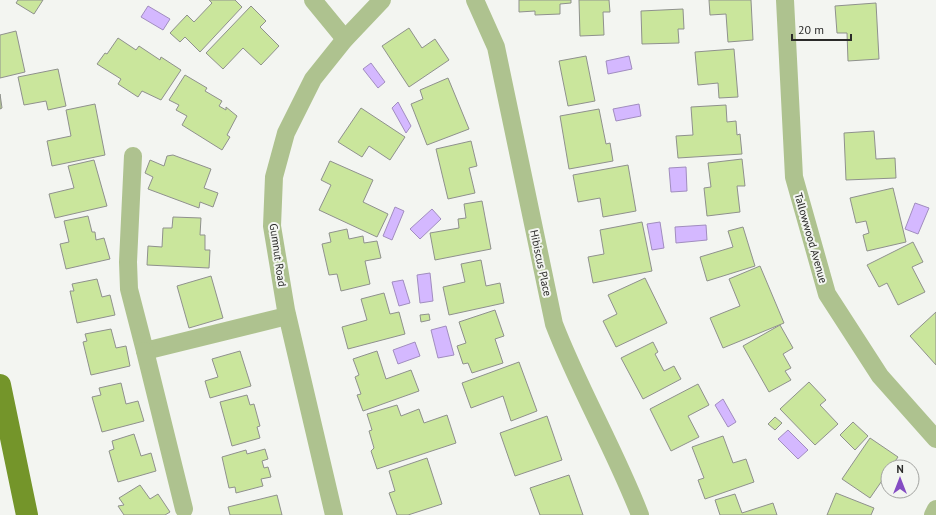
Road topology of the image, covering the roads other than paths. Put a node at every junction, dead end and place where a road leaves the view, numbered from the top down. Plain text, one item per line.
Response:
1 (313, 0) edge
2 (382, 0) edge
3 (475, 0) edge
4 (785, 0) edge
5 (345, 38) junction
6 (133, 156) dead end
7 (287, 316) junction
8 (145, 351) junction
9 (0, 385) edge
10 (936, 439) edge
11 (184, 509) dead end
12 (936, 509) edge
13 (26, 515) edge
14 (334, 515) edge
15 (640, 515) edge
16 (933, 515) edge

1 - 5 street
2 - 5 street, Gumnut Road
3 - 15 street, Hibiscus Place
4 - 10 street, Tallowwood Avenue
5 - 7 street, Gumnut Road
6 - 8 street
7 - 8 street
7 - 14 street, Gumnut Road
8 - 11 street
9 - 13 main road
12 - 16 street

